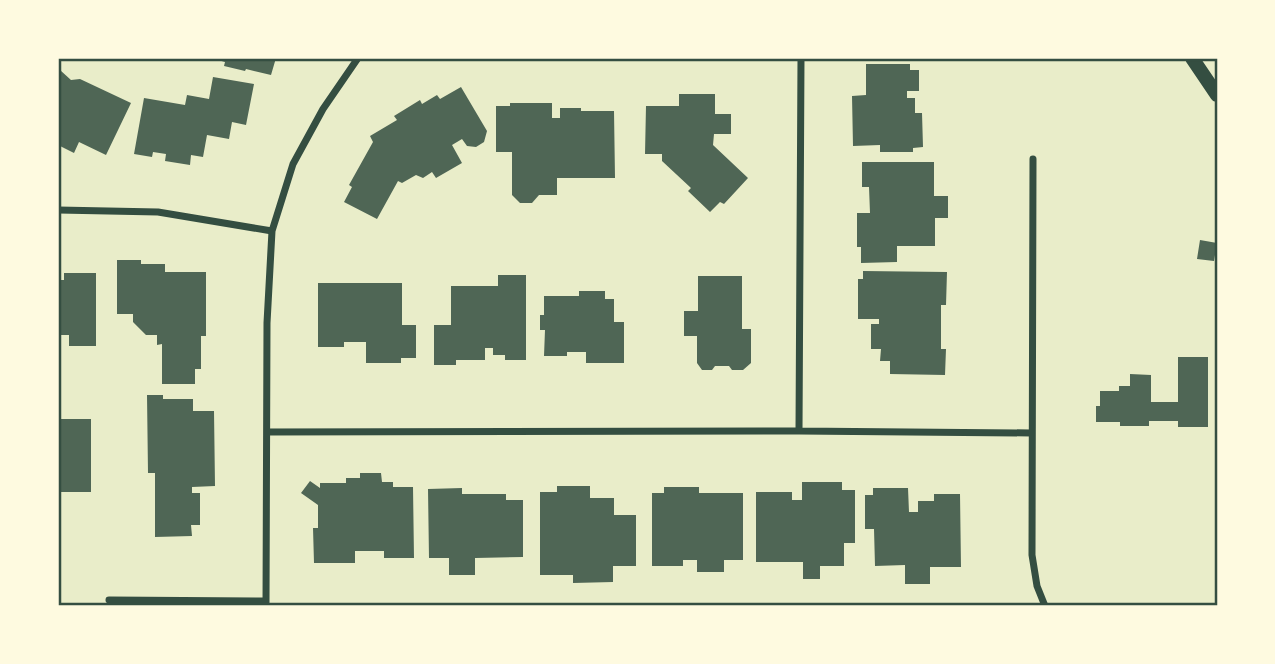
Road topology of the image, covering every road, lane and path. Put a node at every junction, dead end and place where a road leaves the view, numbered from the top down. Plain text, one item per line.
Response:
1 (358, 58) edge
2 (801, 58) edge
3 (1192, 58) edge
4 (1217, 95) edge
5 (1033, 159) dead end
6 (58, 210) edge
7 (272, 231) junction
8 (799, 430) junction
9 (267, 432) junction
10 (1031, 433) junction
11 (109, 600) dead end
12 (267, 604) edge
13 (1045, 606) edge

1 - 7 street
2 - 8 street
3 - 4 main road
5 - 10 street
6 - 7 street
7 - 9 street
8 - 9 street
8 - 10 street
9 - 12 street
10 - 13 street
11 - 12 street

